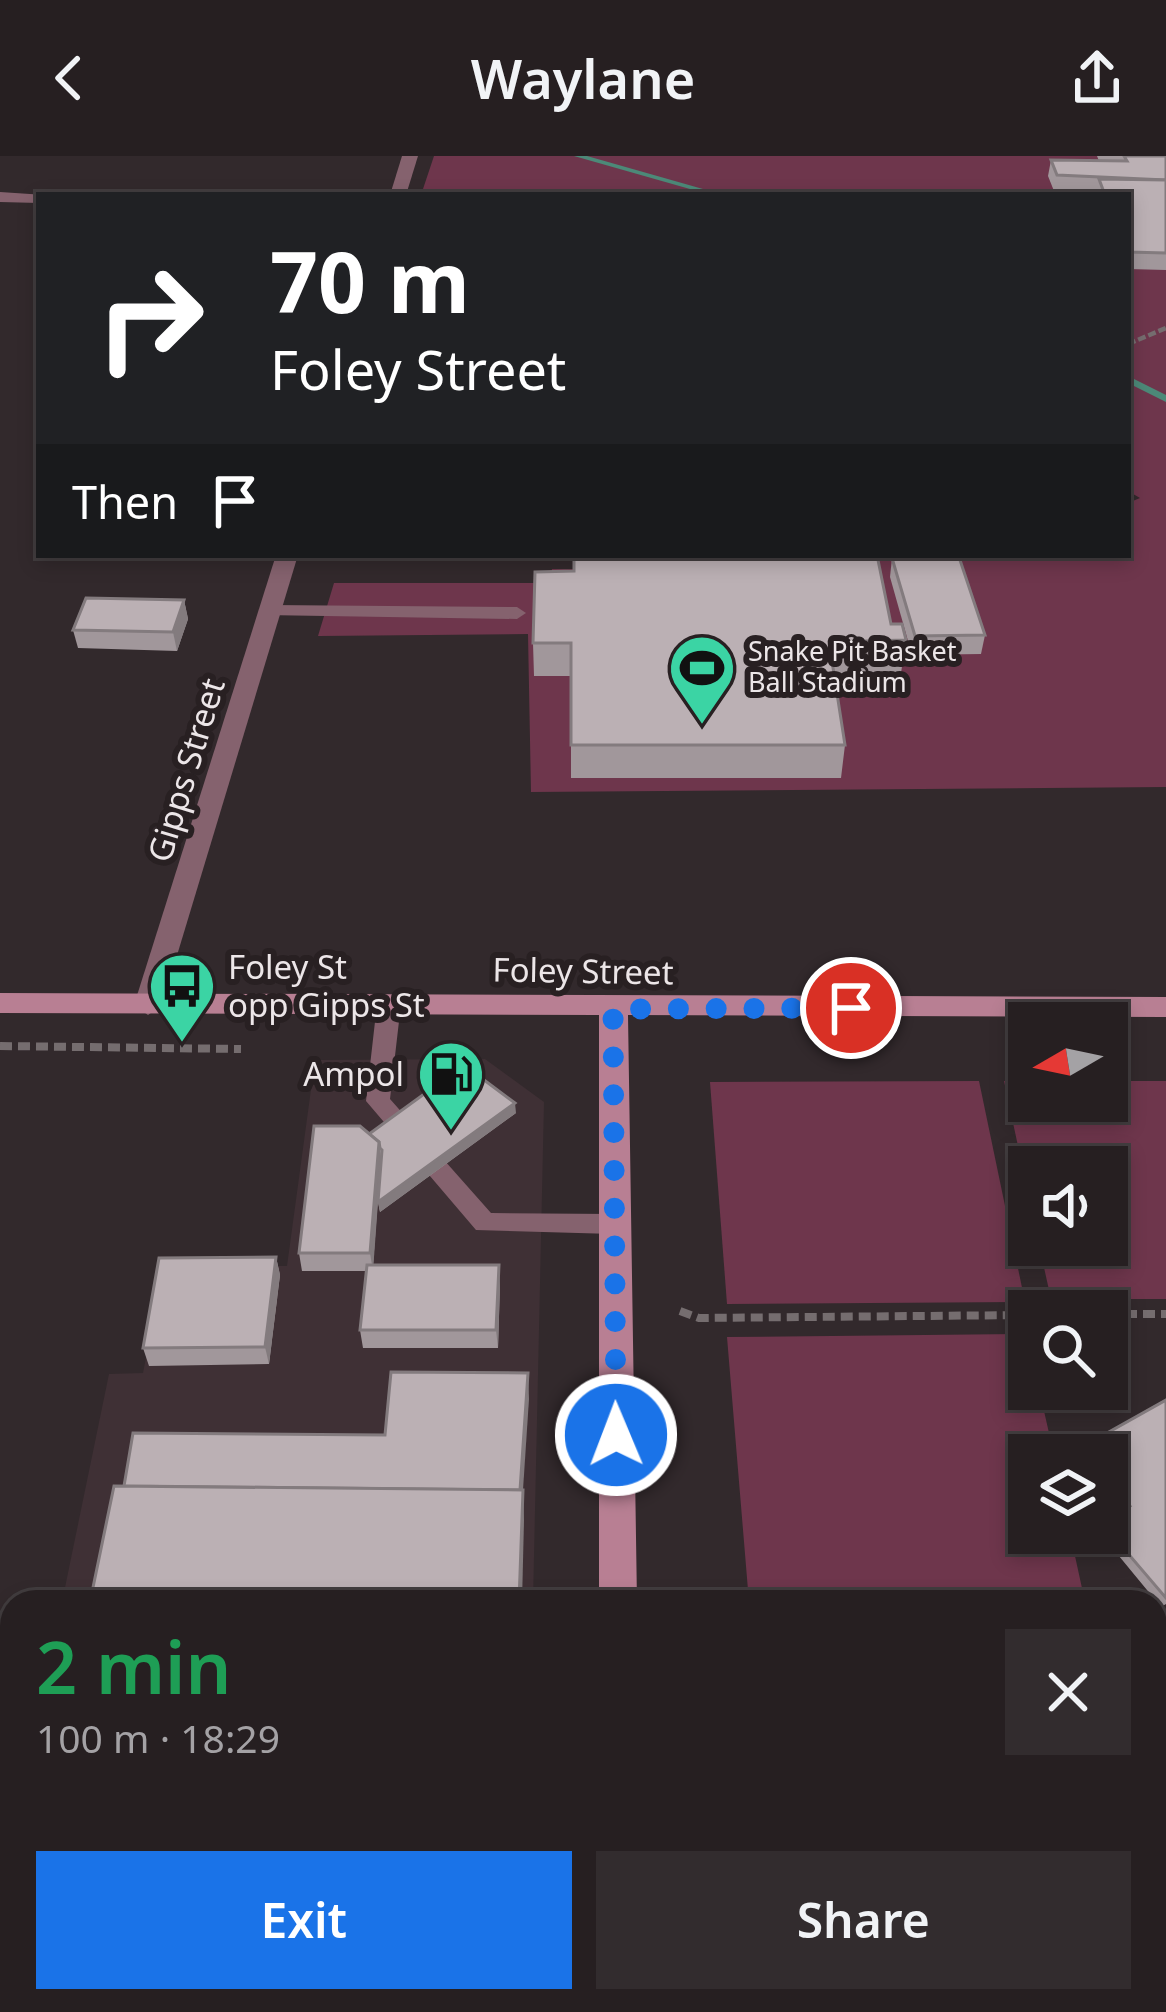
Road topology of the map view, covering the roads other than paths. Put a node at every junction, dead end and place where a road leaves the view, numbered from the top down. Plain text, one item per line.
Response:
1 (410, 156) edge
2 (399, 192) edge
3 (36, 198) edge
4 (2, 201) edge
5 (286, 558) edge
6 (270, 610) junction
7 (517, 613) dead end
8 (0, 1003) edge
9 (389, 1004) junction
10 (148, 1005) junction
11 (1166, 1007) edge
12 (613, 1009) junction
13 (613, 1224) junction
14 (618, 1590) edge

1 - 2 street
3 - 4 street
5 - 6 street, Gipps Street
6 - 7 lane
6 - 10 street, Gipps Street
8 - 10 main road, Foley Street
9 - 10 main road, Foley Street
9 - 12 main road, Foley Street
9 - 13 lane
11 - 12 main road, Foley Street
12 - 13 main road
13 - 14 main road

